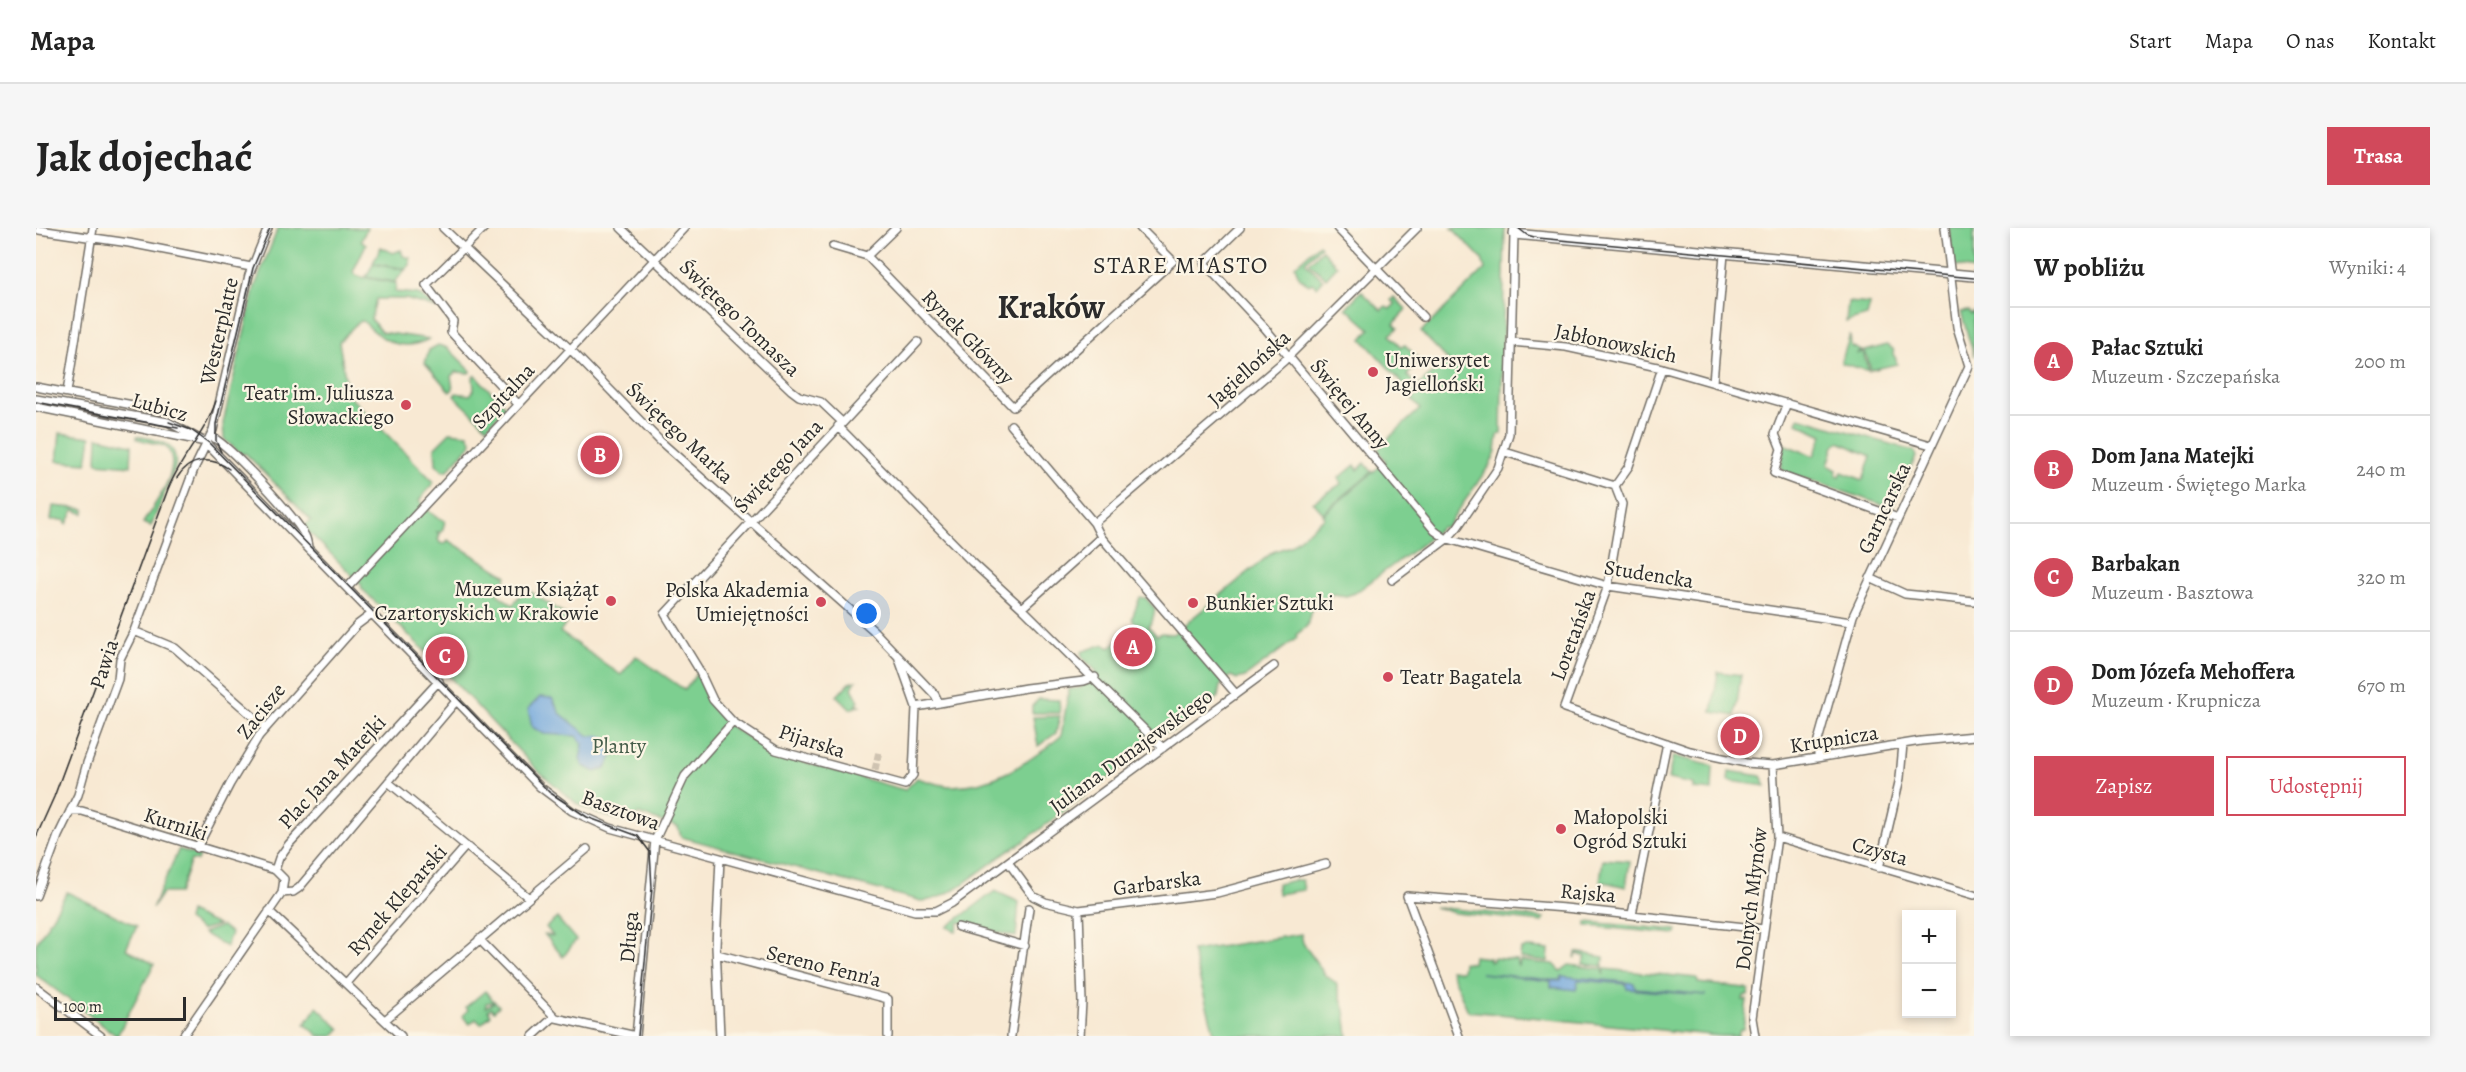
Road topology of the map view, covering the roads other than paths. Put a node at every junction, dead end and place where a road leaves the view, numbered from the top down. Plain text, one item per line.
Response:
1 (93, 228) edge
2 (268, 228) edge
3 (443, 228) edge
4 (484, 228) edge
5 (621, 228) edge
6 (684, 228) edge
7 (896, 228) edge
8 (1140, 228) edge
9 (1240, 228) edge
10 (1337, 228) edge
11 (1418, 228) edge
12 (1945, 228) edge
13 (39, 230) dead end
14 (1514, 231) edge
15 (92, 239) junction
16 (833, 246) dead end
17 (463, 248) junction
18 (1724, 254) junction
19 (867, 256) junction
20 (655, 258) junction
21 (251, 267) junction
22 (1376, 268) junction
23 (1950, 274) junction
24 (1974, 276) edge
25 (1424, 317) dead end
26 (918, 342) dead end
27 (1511, 342) junction
28 (570, 349) junction
29 (1289, 356) junction
30 (1971, 366) edge
31 (1662, 368) junction
32 (1713, 382) junction
33 (36, 387) edge
34 (67, 392) junction
35 (36, 399) edge
36 (1787, 403) junction
37 (518, 404) junction
38 (36, 406) edge
39 (165, 411) dead end
40 (840, 424) junction
41 (1011, 425) dead end
42 (208, 439) junction
43 (1931, 445) junction
44 (1505, 452) junction
45 (1615, 486) junction
46 (1898, 518) junction
47 (750, 521) junction
48 (1094, 523) junction
49 (1101, 537) junction
50 (1447, 539) junction
51 (1870, 578) junction
52 (1392, 580) dead end
53 (1608, 586) junction
54 (347, 588) junction
55 (1974, 601) edge
56 (1022, 608) junction
57 (374, 613) junction
58 (665, 614) joint
59 (1851, 621) junction
60 (134, 631) junction
61 (899, 659) junction
62 (1274, 666) dead end
63 (1095, 677) junction
64 (439, 681) junction
65 (1236, 694) junction
66 (457, 700) junction
67 (939, 703) junction
68 (916, 707) junction
69 (1564, 708) joint
70 (733, 722) junction
71 (266, 728) junction
72 (1974, 736) edge
73 (1667, 743) junction
74 (1903, 744) junction
75 (1163, 748) junction
76 (1818, 758) junction
77 (1773, 765) junction
78 (388, 782) junction
79 (905, 784) joint
80 (68, 812) junction
81 (1777, 837) junction
82 (655, 840) junction
83 (466, 846) junction
84 (197, 848) junction
85 (587, 849) dead end
86 (720, 858) junction
87 (1008, 862) junction
88 (1326, 864) dead end
89 (1879, 868) junction
90 (275, 870) junction
91 (282, 893) junction
92 (1974, 895) edge
93 (36, 896) edge
94 (529, 898) junction
95 (1029, 908) dead end
96 (1079, 910) junction
97 (269, 911) junction
98 (1632, 914) junction
99 (958, 927) dead end
100 (1764, 929) junction
101 (480, 939) junction
102 (1025, 946) junction
103 (717, 954) junction
104 (347, 982) junction
105 (36, 987) edge
106 (554, 1017) junction
107 (385, 1020) junction
108 (101, 1036) edge
109 (183, 1036) edge
110 (401, 1036) edge
111 (533, 1036) edge
112 (636, 1036) edge
113 (720, 1036) edge
114 (888, 1036) edge
115 (1011, 1036) edge
116 (1080, 1036) edge
117 (1459, 1036) edge
118 (1755, 1036) edge

1 - 15 street
2 - 21 street, Westerplatte
3 - 17 street, Świętego Marka
4 - 17 street
5 - 20 street, Świętego Tomasza
6 - 20 street, Szpitalna
7 - 19 street
8 - 19 street, Rynek Główny
9 - 29 street, Świętej Anny
10 - 22 street
11 - 22 street, Jagiellońska
12 - 23 street, Garncarska
13 - 15 street
14 - 18 street
14 - 27 street
15 - 21 street
15 - 34 street
16 - 19 street, Rynek Główny
17 - 28 street, Świętego Marka
17 - 37 street
18 - 23 street
18 - 32 street
20 - 28 street, Szpitalna
20 - 40 street, Świętego Tomasza
21 - 42 street, Westerplatte
22 - 25 street
22 - 29 street, Jagiellońska
23 - 24 street
23 - 30 street, Garncarska
26 - 40 street, Świętego Jana
27 - 31 street, Jabłonowskich
27 - 44 street
28 - 37 street, Szpitalna
28 - 47 street, Świętego Marka
29 - 48 street, Jagiellońska
29 - 50 street, Świętej Anny
30 - 43 street, Garncarska
31 - 32 street, Jabłonowskich
31 - 45 street
32 - 36 street, Jabłonowskich
33 - 34 street, Lubicz
34 - 39 street, Lubicz
35 - 42 street, Lubicz
36 - 43 street, Jabłonowskich
36 - 46 street
37 - 54 street, Szpitalna
38 - 42 street, Lubicz
40 - 47 street, Świętego Jana
40 - 56 street, Świętego Tomasza
41 - 48 street
42 - 54 street, Basztowa
42 - 60 street, Pawia
43 - 46 street, Garncarska
44 - 45 street
44 - 50 street
45 - 53 street, Loretańska
46 - 51 street, Garncarska
47 - 58 street, Świętego Jana
47 - 61 street, Świętego Marka
48 - 49 street
49 - 56 street
49 - 65 street
50 - 52 street
50 - 53 street, Studencka
51 - 55 street
51 - 59 street, Garncarska
53 - 59 street, Studencka
53 - 69 street, Loretańska
54 - 57 street, Basztowa
56 - 63 street, Świętego Tomasza
57 - 64 street, Basztowa
57 - 71 street, Zacisze
58 - 70 street, Pijarska
59 - 76 street, Garncarska
60 - 71 street
60 - 80 street, Pawia
61 - 67 street, Świętego Marka
61 - 68 street, Świętego Marka
62 - 65 street, Juliana Dunajewskiego
63 - 67 street
63 - 75 street
64 - 66 street, Basztowa
64 - 90 street, Plac Jana Matejki
65 - 75 street, Juliana Dunajewskiego
66 - 78 street
66 - 82 street, Basztowa
67 - 68 street
68 - 79 street, Świętego Marka
69 - 73 street, Krupnicza
70 - 79 street, Pijarska
70 - 82 street
71 - 84 street, Zacisze
72 - 74 street, Krupnicza
73 - 77 street, Krupnicza
73 - 98 street
74 - 76 street, Krupnicza
74 - 89 street
75 - 87 street, Juliana Dunajewskiego
76 - 77 street, Krupnicza
77 - 81 street, Dolnych Młynów
78 - 83 street
78 - 91 street
80 - 84 street, Kurniki
80 - 93 street, Pawia
81 - 89 street, Czysta
81 - 100 street, Dolnych Młynów
82 - 86 street, Basztowa
82 - 112 street, Długa
83 - 94 street, Rynek Kleparski
83 - 104 street, Rynek Kleparski
84 - 90 street, Kurniki
85 - 94 street
86 - 87 street, Basztowa
86 - 103 street
87 - 96 street, Garbarska
88 - 96 street, Garbarska
89 - 92 street, Czysta
90 - 91 street
91 - 97 street
94 - 101 street
95 - 102 street
96 - 116 street
97 - 104 street
97 - 109 street
98 - 100 street, Rajska
98 - 117 street, Rajska
99 - 102 street
100 - 118 street, Dolnych Młynów
101 - 106 street
101 - 107 street
102 - 115 street
103 - 113 street
103 - 114 street, Sereno Fenn'a
104 - 107 street
105 - 108 street
106 - 111 street
106 - 112 street
107 - 110 street

